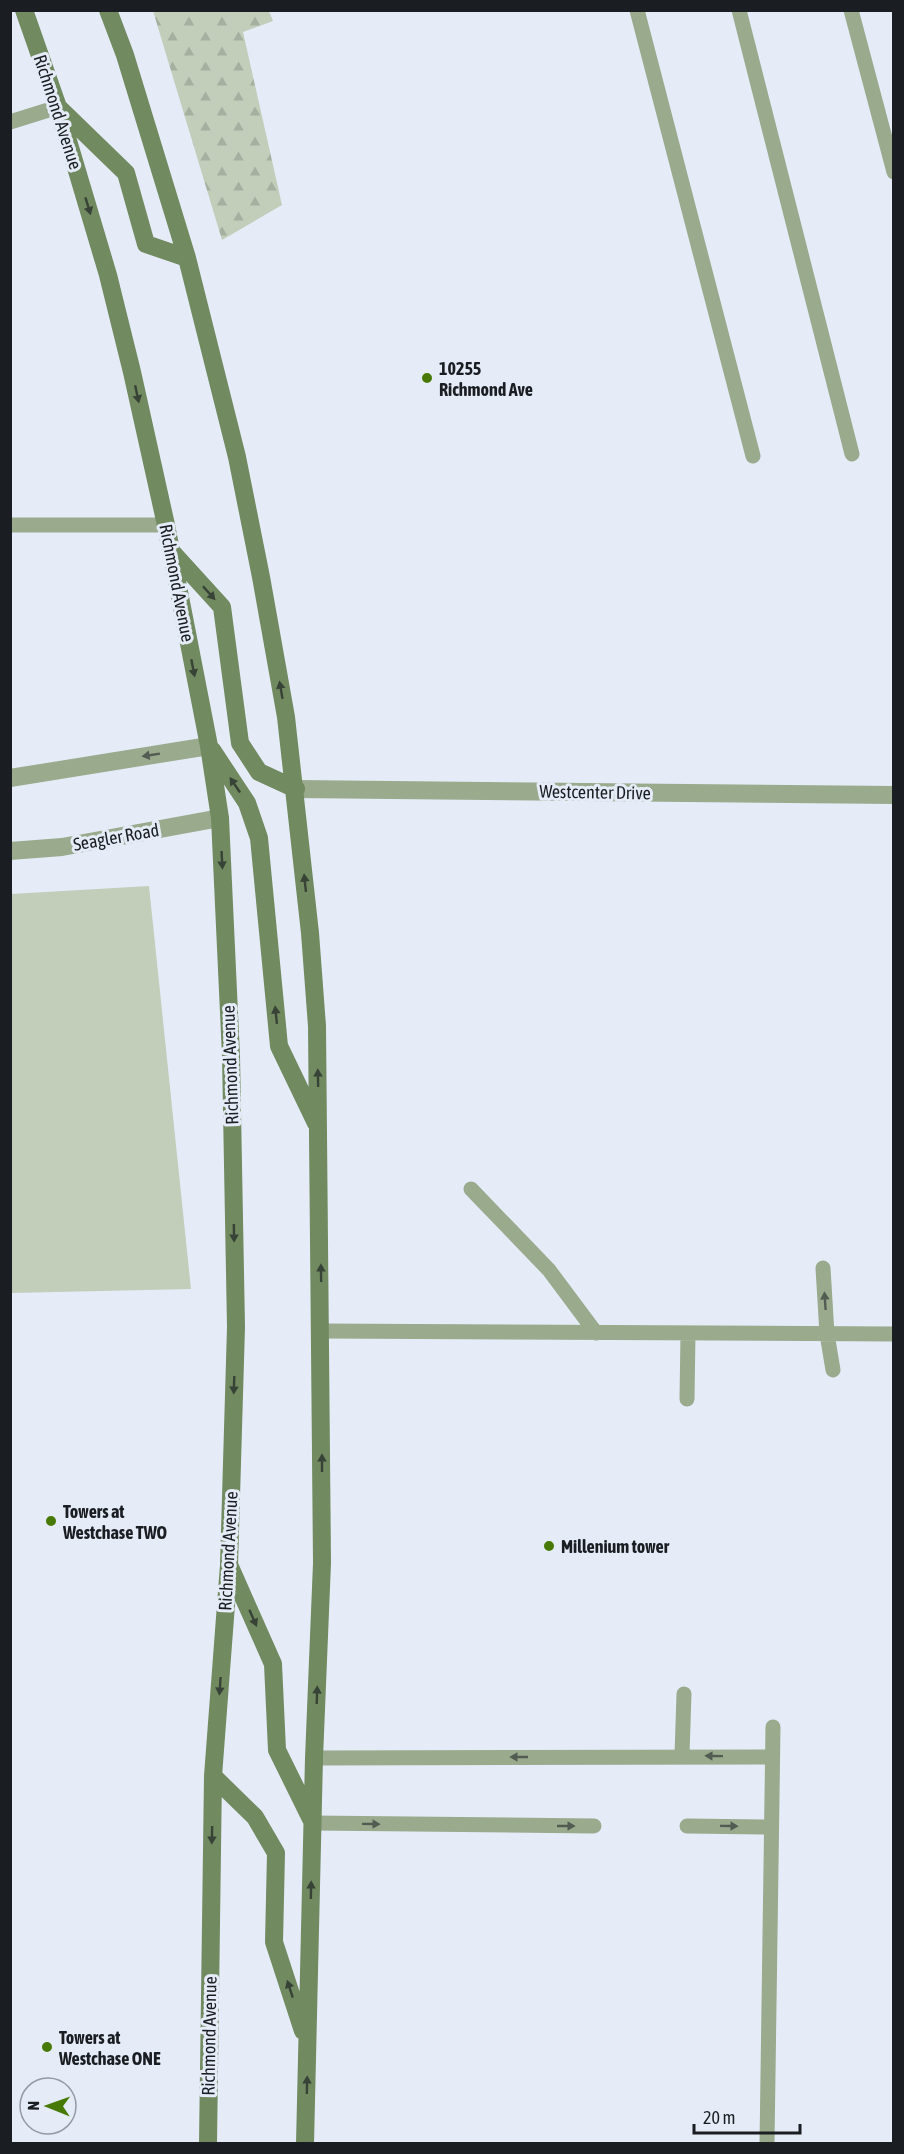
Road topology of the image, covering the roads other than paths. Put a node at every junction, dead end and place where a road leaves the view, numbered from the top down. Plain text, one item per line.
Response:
1 (24, 10) edge
2 (108, 10) edge
3 (637, 10) edge
4 (739, 10) edge
5 (851, 10) edge
6 (58, 107) junction
7 (10, 122) edge
8 (894, 172) edge
9 (187, 258) junction
10 (852, 454) dead end
11 (753, 456) dead end
12 (10, 525) edge
13 (166, 525) junction
14 (170, 549) junction
15 (209, 746) junction
16 (10, 778) edge
17 (296, 789) junction
18 (894, 795) edge
19 (220, 818) junction
20 (10, 851) edge
21 (318, 1128) junction
22 (471, 1189) dead end
23 (823, 1268) dead end
24 (322, 1331) junction
25 (596, 1333) junction
26 (688, 1334) junction
27 (827, 1334) junction
28 (894, 1334) edge
29 (833, 1370) dead end
30 (687, 1399) dead end
31 (229, 1565) junction
32 (684, 1694) dead end
33 (773, 1727) dead end
34 (682, 1755) junction
35 (772, 1757) junction
36 (314, 1758) junction
37 (213, 1776) junction
38 (312, 1823) junction
39 (594, 1826) dead end
40 (687, 1826) dead end
41 (771, 1827) junction
42 (308, 2045) junction
43 (208, 2144) edge
44 (305, 2144) edge
45 (766, 2144) edge

1 - 6 main road, Richmond Avenue
2 - 9 main road
3 - 11 lane
4 - 10 lane
5 - 8 lane
6 - 7 lane
6 - 9 main road
6 -> 13 main road, Richmond Avenue
17 -> 9 main road
12 - 13 lane
13 - 14 main road, Richmond Avenue
14 -> 15 main road, Richmond Avenue
14 -> 17 main road
15 -> 16 street
15 - 19 main road, Richmond Avenue
21 -> 15 main road
17 - 18 street, Westcenter Drive
21 -> 17 main road
19 - 20 street, Seagler Road
19 -> 31 main road, Richmond Avenue
24 -> 21 main road
22 - 25 lane
27 -> 23 lane
24 - 25 lane
36 -> 24 main road
25 - 26 lane
26 - 27 lane
26 - 30 lane
27 - 28 lane
27 - 29 lane
31 -> 37 main road, Richmond Avenue
31 -> 38 main road
32 - 34 lane
33 - 35 lane
35 -> 34 lane
34 -> 36 lane
35 - 41 lane
36 - 38 main road
42 -> 37 main road
37 -> 43 main road, Richmond Avenue
38 -> 39 lane
42 -> 38 main road
40 -> 41 lane
41 - 45 lane
44 -> 42 main road

